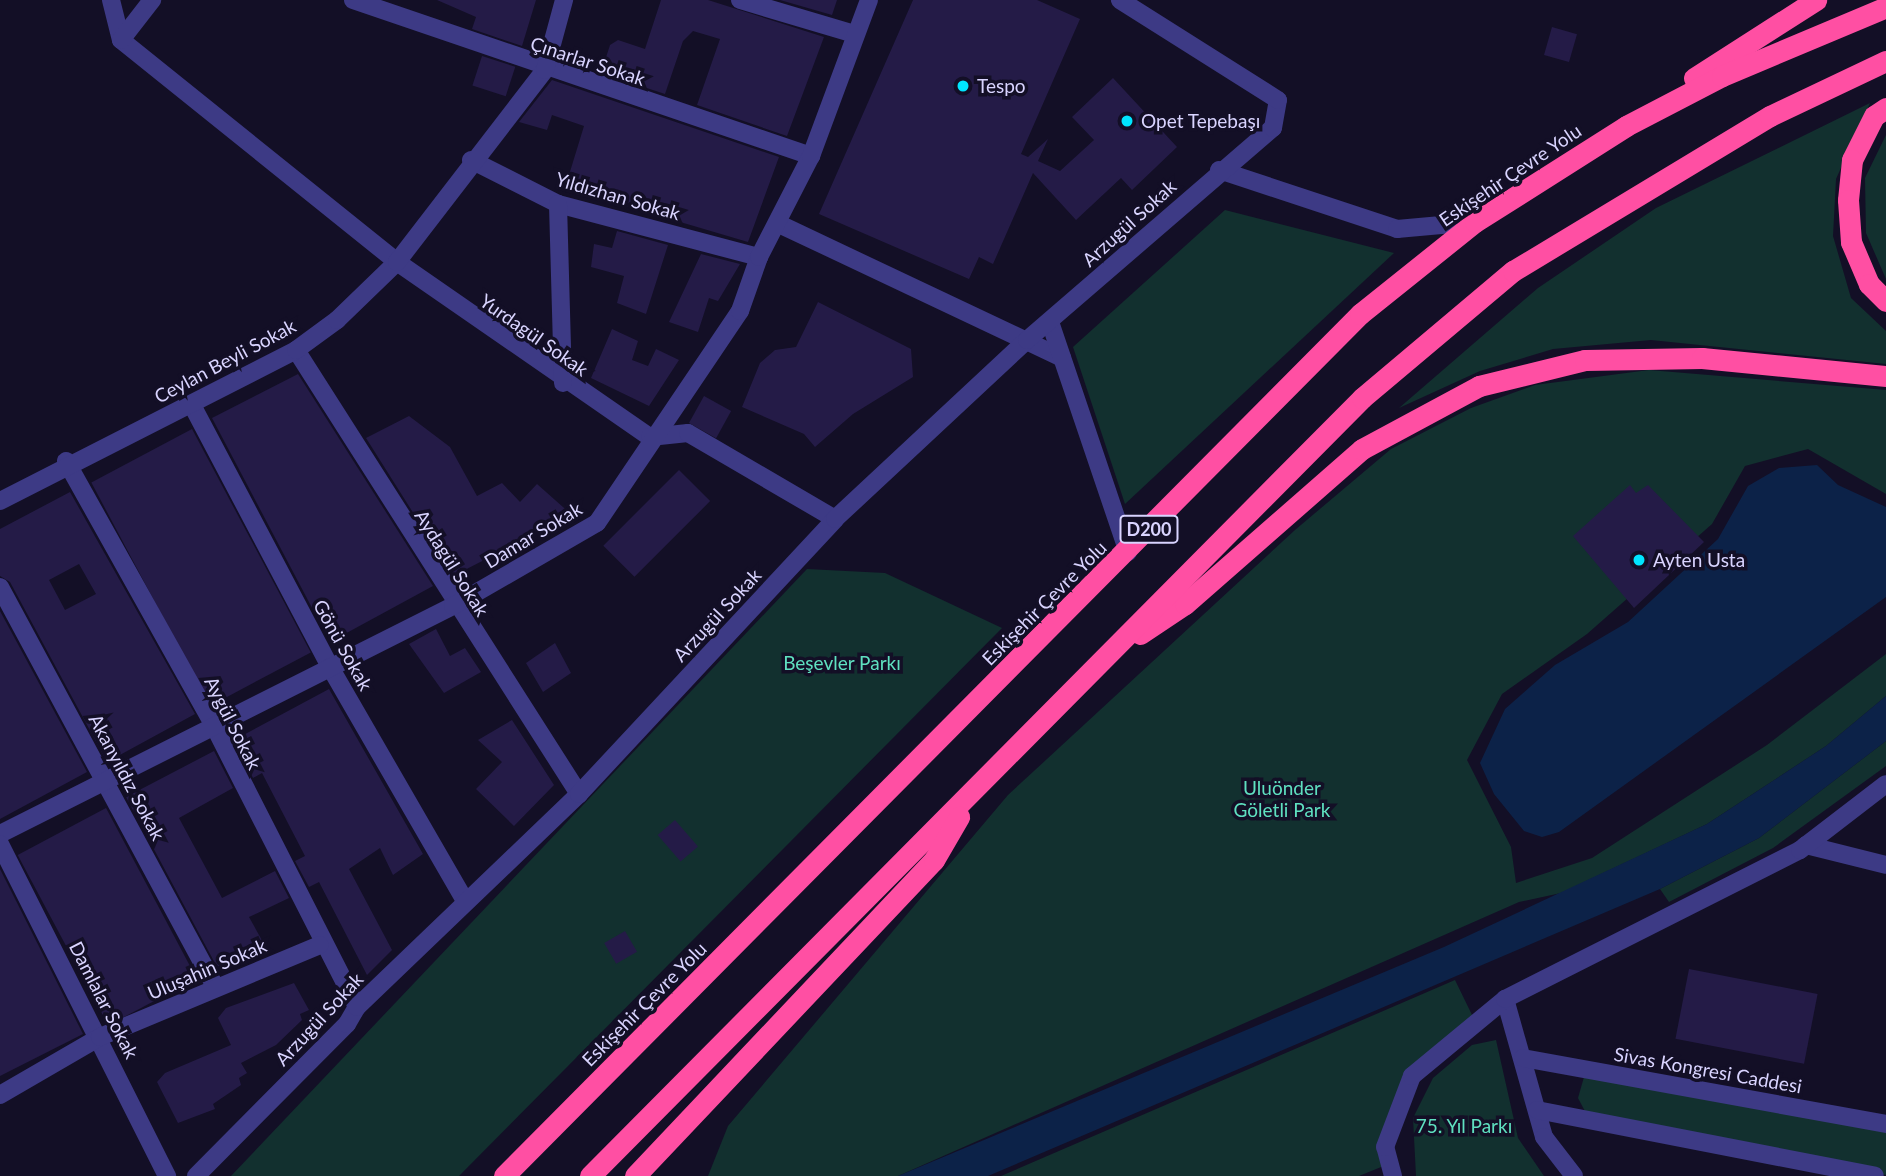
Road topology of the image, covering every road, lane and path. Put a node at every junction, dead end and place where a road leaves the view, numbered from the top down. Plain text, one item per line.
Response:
1 (111, 0) edge
2 (152, 0) edge
3 (564, 0) edge
4 (740, 0) edge
5 (869, 0) edge
6 (1121, 0) edge
7 (1816, 0) edge
8 (353, 1) edge
9 (1886, 7) edge
10 (854, 34) junction
11 (121, 40) junction
12 (1886, 61) edge
13 (545, 70) junction
14 (1886, 108) edge
15 (1626, 126) junction
16 (811, 156) junction
17 (471, 160) junction
18 (1219, 170) junction
19 (558, 204) junction
20 (1475, 222) junction
21 (779, 224) junction
22 (759, 257) junction
23 (397, 262) junction
24 (1886, 301) edge
25 (1051, 322) junction
26 (1027, 340) junction
27 (296, 350) junction
28 (1062, 358) junction
29 (1886, 376) edge
30 (563, 383) junction
31 (192, 405) junction
32 (650, 438) junction
33 (66, 461) junction
34 (0, 500) edge
35 (835, 519) junction
36 (1128, 552) junction
37 (0, 587) edge
38 (453, 606) junction
39 (1098, 663) junction
40 (330, 667) junction
41 (214, 726) junction
42 (107, 782) junction
43 (1886, 784) edge
44 (977, 787) junction
45 (579, 794) junction
46 (0, 834) edge
47 (0, 844) edge
48 (1806, 845) junction
49 (1886, 864) edge
50 (466, 901) junction
51 (320, 945) junction
52 (215, 987) junction
53 (1505, 999) junction
54 (357, 1007) junction
55 (100, 1037) junction
56 (1523, 1058) junction
57 (0, 1095) edge
58 (1537, 1110) junction
59 (1886, 1124) edge
60 (167, 1176) edge
61 (196, 1176) edge
62 (503, 1176) edge
63 (590, 1176) edge
64 (635, 1176) edge
65 (1393, 1176) edge
66 (1574, 1176) edge
67 (1875, 1176) edge

1 - 11 street
2 - 11 street
3 - 13 street, Ceylan Beyli Sokak
4 - 10 street
5 - 10 street, Damar Sokak
6 - 18 street, Arzugül Sokak
7 - 15 highway
8 - 13 street, Çınarlar Sokak
9 - 15 highway, Eskişehir Çevre Yolu / D200
10 - 16 street, Damar Sokak
11 - 23 street, Yurdagül Sokak
12 - 39 highway, D200
13 - 16 street, Çınarlar Sokak
13 - 17 street, Ceylan Beyli Sokak
14 - 24 highway
15 - 20 highway, Eskişehir Çevre Yolu / D200
16 - 21 street, Damar Sokak
17 - 19 street, Yıldızhan Sokak
17 - 23 street, Ceylan Beyli Sokak
18 - 20 street
18 - 25 street, Arzugül Sokak
19 - 22 street, Yıldızhan Sokak
19 - 30 street
20 - 36 highway, Eskişehir Çevre Yolu / D200
21 - 22 street, Damar Sokak
21 - 26 street
22 - 32 street, Damar Sokak
23 - 27 street, Ceylan Beyli Sokak
23 - 30 street, Yurdagül Sokak
25 - 26 street, Arzugül Sokak
25 - 28 street
26 - 28 street
26 - 35 street, Arzugül Sokak
27 - 31 street, Ceylan Beyli Sokak
27 - 38 street, Aydagül Sokak
28 - 36 street
29 - 39 highway
30 - 32 street, Yurdagül Sokak
31 - 33 street, Ceylan Beyli Sokak
31 - 40 street, Gönü Sokak
32 - 35 street
32 - 38 street, Damar Sokak
33 - 34 street, Ceylan Beyli Sokak
33 - 41 street, Aygül Sokak
35 - 45 street, Arzugül Sokak
36 - 62 highway, Eskişehir Çevre Yolu / D200
37 - 42 street, Akanyıldız Sokak
38 - 40 street, Damar Sokak
38 - 45 street, Aydagül Sokak
39 - 44 highway, D200
40 - 41 street, Damar Sokak
40 - 50 street, Gönü Sokak
41 - 42 street, Damar Sokak
41 - 51 street, Aygül Sokak
42 - 46 street, Damar Sokak
42 - 52 street, Akanyıldız Sokak
43 - 48 street
44 - 63 highway, D200
44 - 64 highway
45 - 50 street, Arzugül Sokak
47 - 55 street, Damlalar Sokak
48 - 49 street
48 - 53 street
50 - 54 street, Arzugül Sokak
51 - 52 street, Uluşahin Sokak
51 - 54 street, Aygül Sokak
52 - 55 street, Uluşahin Sokak
53 - 56 street
53 - 65 street
54 - 61 street, Arzugül Sokak
55 - 57 street, Uluşahin Sokak
55 - 60 street, Damlalar Sokak
56 - 58 street
56 - 59 street, Sivas Kongresi Caddesi
58 - 66 street
58 - 67 street

